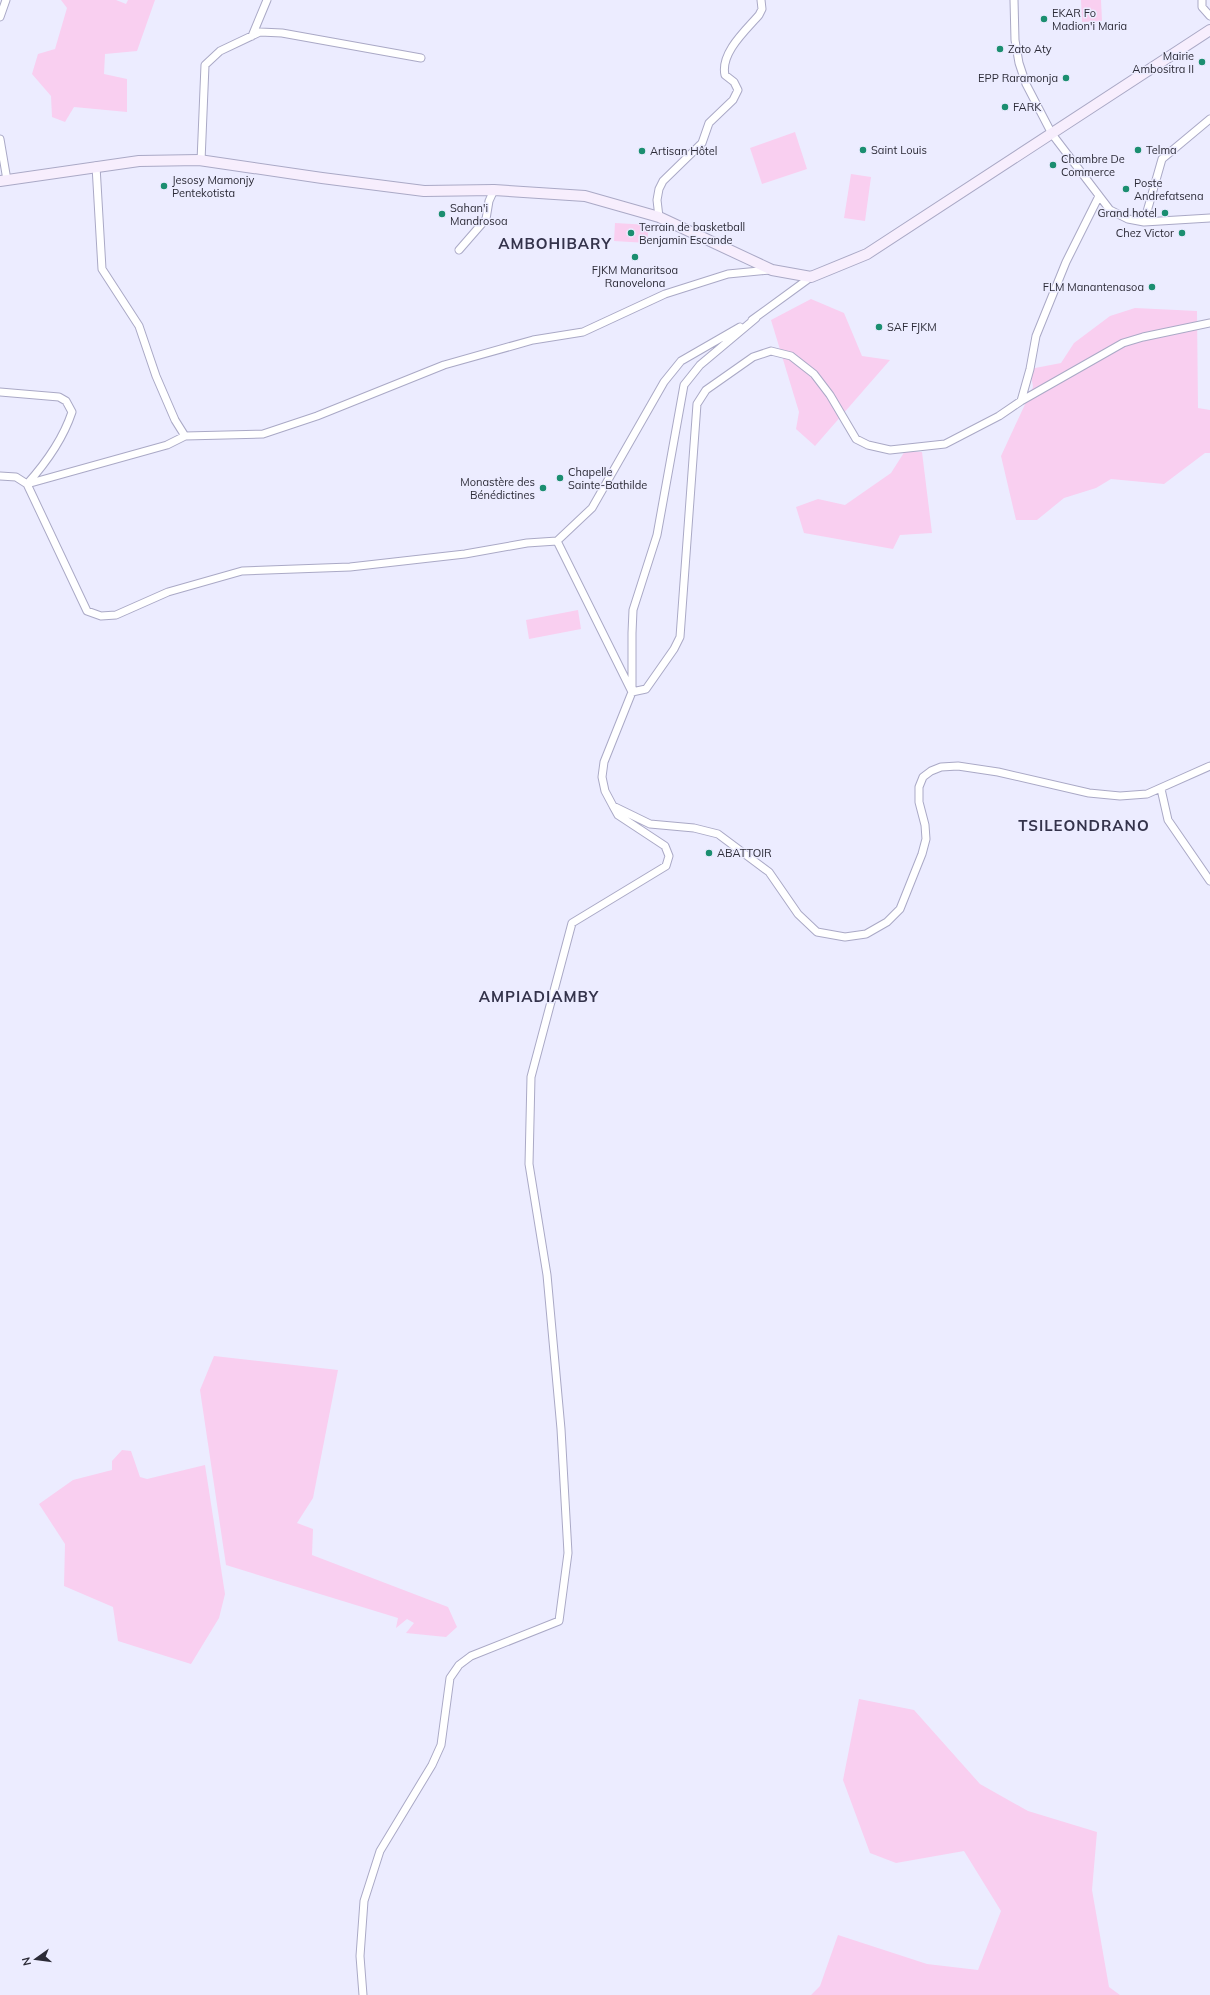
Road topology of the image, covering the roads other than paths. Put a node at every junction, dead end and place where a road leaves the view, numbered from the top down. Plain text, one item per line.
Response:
1 (6, 0) edge
2 (267, 0) edge
3 (762, 0) edge
4 (1014, 0) edge
5 (1202, 0) edge
6 (1210, 16) edge
7 (0, 17) edge
8 (1210, 30) edge
9 (252, 36) junction
10 (421, 58) dead end
11 (1210, 119) edge
12 (1052, 134) junction
13 (0, 140) edge
14 (201, 161) junction
15 (96, 166) junction
16 (4, 181) edge
17 (494, 190) junction
18 (1099, 196) junction
19 (659, 217) junction
20 (1210, 218) edge
21 (1144, 222) junction
22 (459, 250) dead end
23 (772, 270) junction
24 (811, 277) junction
25 (756, 318) junction
26 (1210, 323) edge
27 (0, 392) edge
28 (1021, 401) junction
29 (186, 436) junction
30 (0, 476) edge
31 (27, 484) junction
32 (557, 541) junction
33 (632, 692) junction
34 (1210, 766) edge
35 (1161, 789) junction
36 (613, 806) junction
37 (1210, 881) edge
38 (363, 1995) edge

1 - 7 street
2 - 9 street
3 - 19 street
4 - 12 street
5 - 6 street
8 - 12 street
9 - 10 street
9 - 14 street
11 - 21 street
12 - 18 street
12 - 24 street
13 - 16 street
14 - 15 street
14 - 17 street
15 - 16 street
15 - 29 street
17 - 19 street
17 - 22 street
18 - 21 street
18 - 28 street
19 - 23 street
20 - 21 street
23 - 24 street
23 - 29 street
24 - 25 street
25 - 32 street
25 - 33 street
26 - 28 street
27 - 31 street
28 - 33 street
29 - 31 street
30 - 31 street
31 - 32 street
32 - 33 street
33 - 36 street
34 - 35 street
35 - 36 street
35 - 37 street
36 - 38 street

